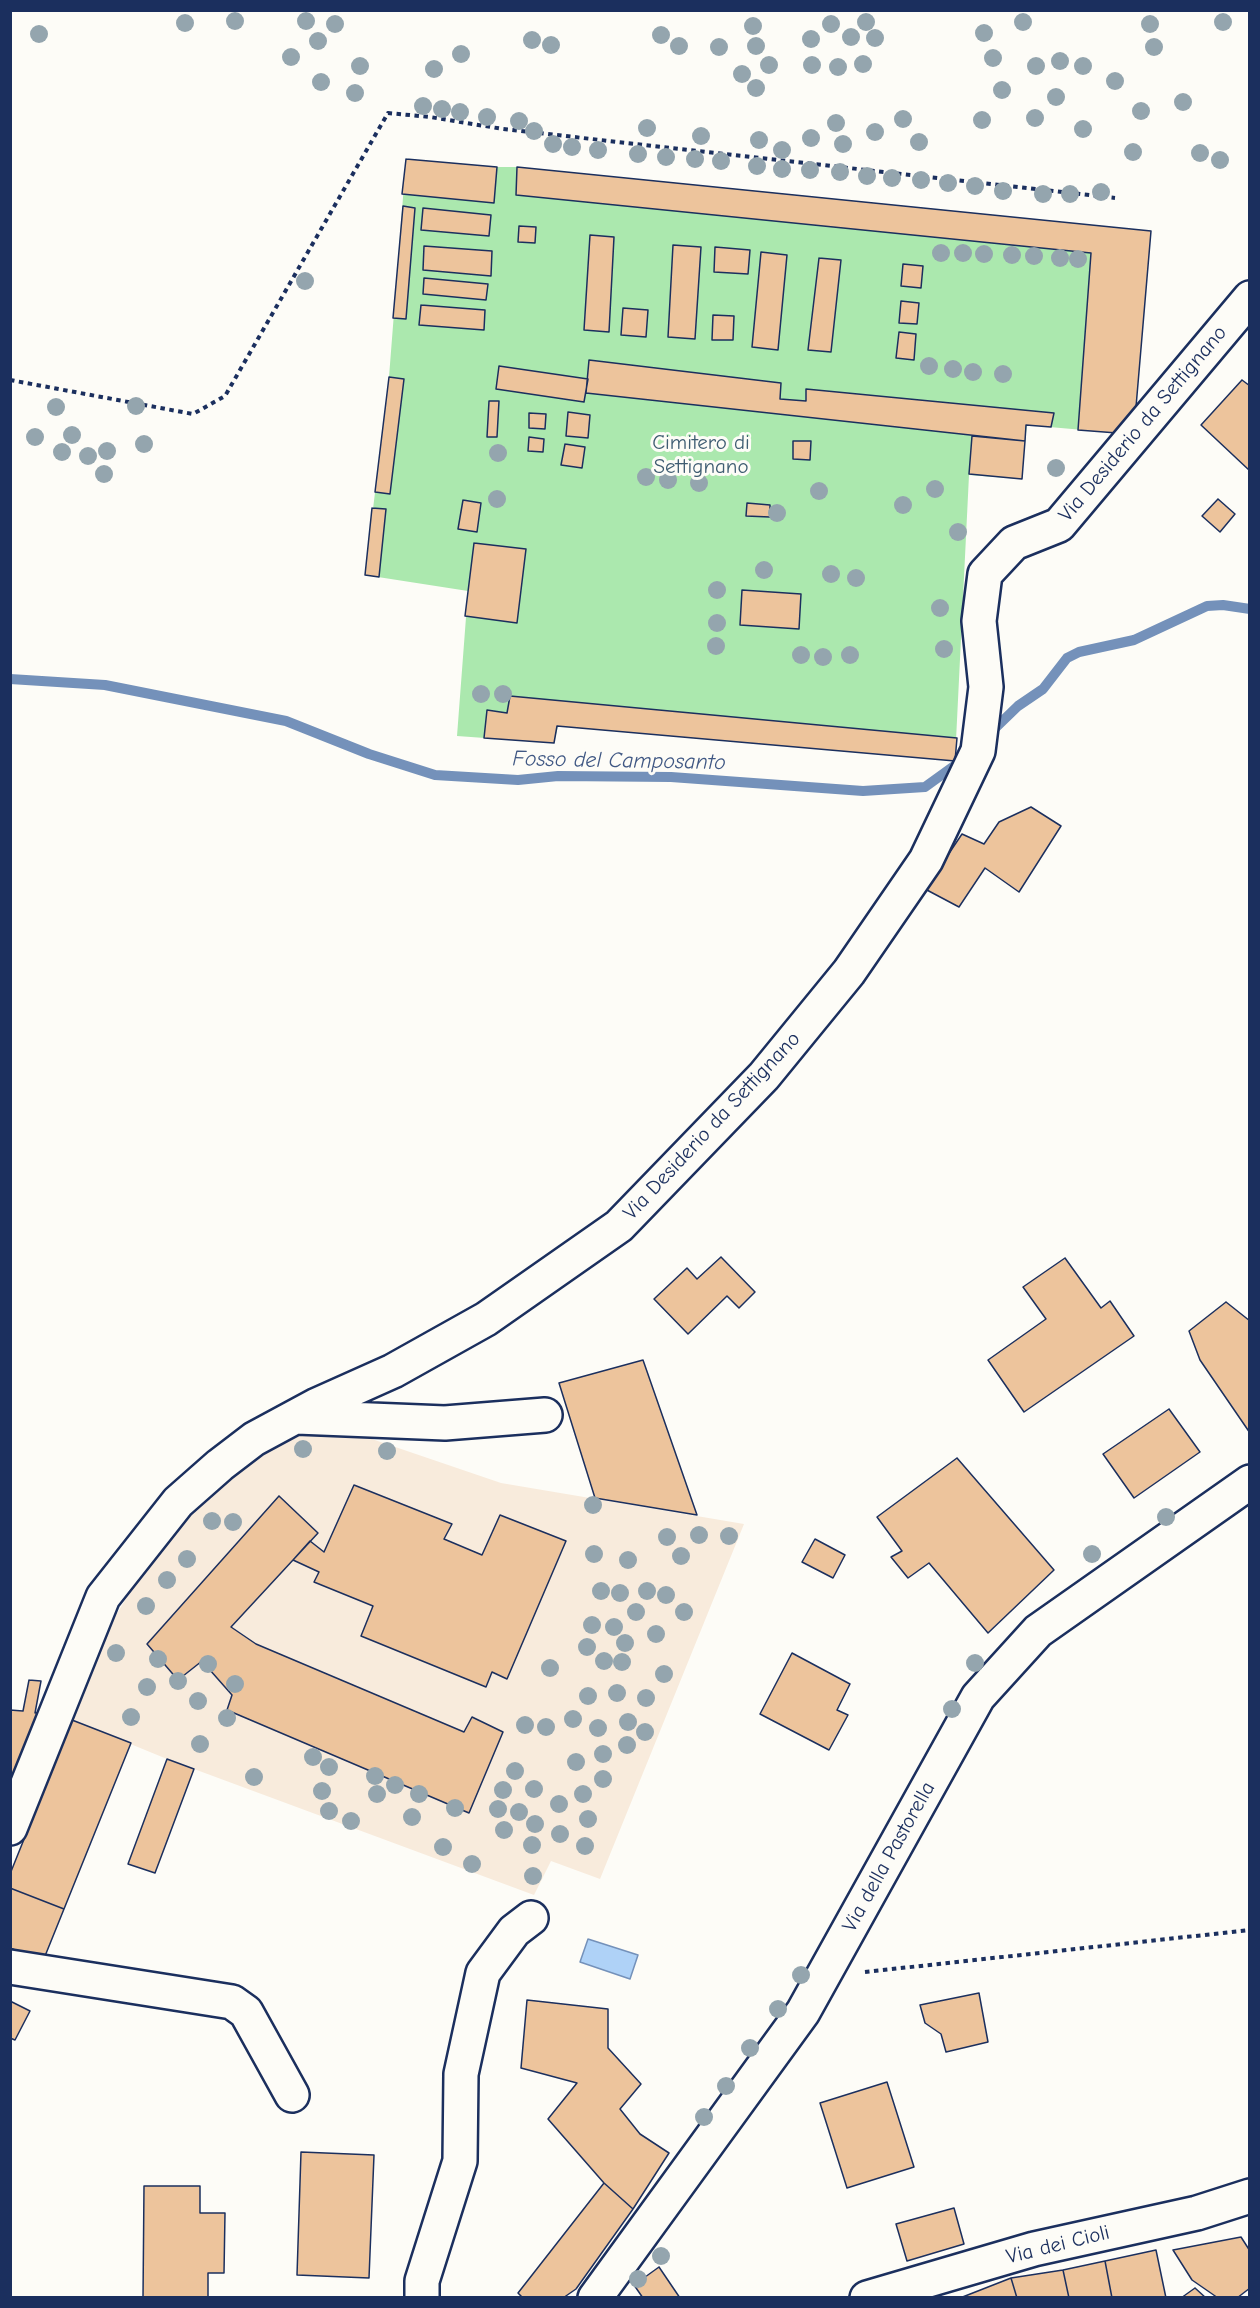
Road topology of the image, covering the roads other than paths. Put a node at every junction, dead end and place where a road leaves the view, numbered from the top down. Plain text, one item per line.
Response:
1 (1250, 298) edge
2 (544, 1414) dead end
3 (296, 1417) junction
4 (1250, 1482) edge
5 (10, 1828) edge
6 (531, 1918) dead end
7 (10, 1967) edge
8 (292, 2095) dead end
9 (1250, 2196) edge
10 (422, 2298) edge
11 (595, 2298) edge
12 (867, 2298) edge

1 - 3 street, Via Desiderio da Settignano
2 - 3 street
3 - 5 street, Via Desiderio da Settignano
4 - 11 street, Via della Pastorella
6 - 10 street
7 - 8 street
9 - 12 street, Via dei Cioli

